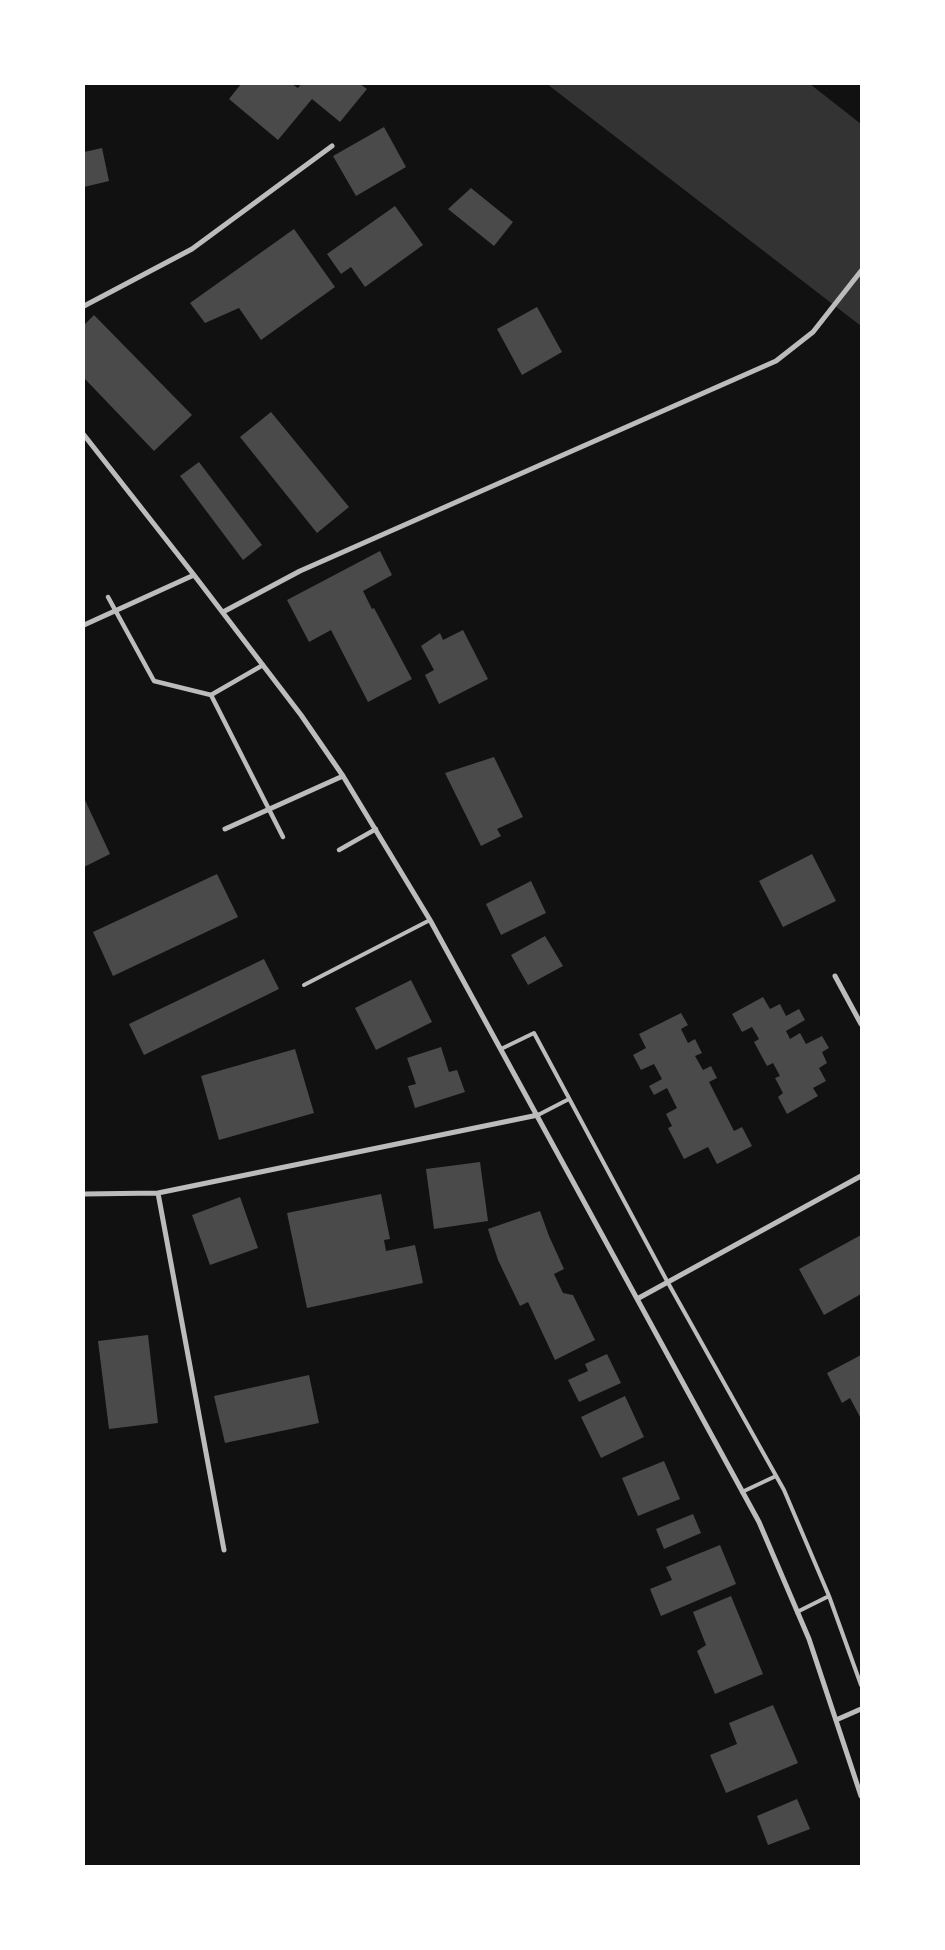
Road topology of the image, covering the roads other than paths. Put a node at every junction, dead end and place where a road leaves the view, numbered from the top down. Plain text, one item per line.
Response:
1 (332, 146) dead end
2 (861, 271) edge
3 (84, 306) edge
4 (84, 435) edge
5 (194, 574) junction
6 (108, 597) dead end
7 (116, 611) junction
8 (223, 612) junction
9 (84, 625) edge
10 (263, 665) junction
11 (211, 695) junction
12 (343, 776) junction
13 (269, 810) junction
14 (225, 829) dead end
15 (376, 829) junction
16 (283, 837) dead end
17 (339, 850) dead end
18 (430, 920) junction
19 (835, 976) dead end
20 (304, 985) dead end
21 (861, 1024) edge
22 (502, 1049) junction
23 (569, 1099) junction
24 (538, 1115) junction
25 (861, 1176) edge
26 (158, 1193) junction
27 (84, 1194) edge
28 (667, 1281) junction
29 (637, 1299) junction
30 (776, 1476) junction
31 (742, 1492) junction
32 (224, 1550) dead end
33 (829, 1596) junction
34 (797, 1612) junction
35 (861, 1685) edge
36 (861, 1709) edge
37 (836, 1720) junction
38 (861, 1796) edge

1 - 3 street
2 - 8 street
4 - 5 street
5 - 7 street
5 - 8 street
6 - 7 street
7 - 9 street
7 - 11 street
8 - 10 street
10 - 11 street
10 - 12 street
11 - 13 street
12 - 13 street
12 - 15 street
13 - 14 street
13 - 16 street
15 - 17 street
15 - 18 street
18 - 20 lane
18 - 22 street
19 - 21 street
22 - 23 lane
22 - 24 street
23 - 24 lane
23 - 28 lane
24 - 26 street
24 - 29 street
25 - 28 street
26 - 27 street
26 - 32 street
28 - 29 street
28 - 30 lane
29 - 31 street
30 - 31 lane
30 - 33 lane
31 - 34 street
33 - 34 lane
33 - 35 lane
34 - 37 street
36 - 37 street
37 - 38 street

